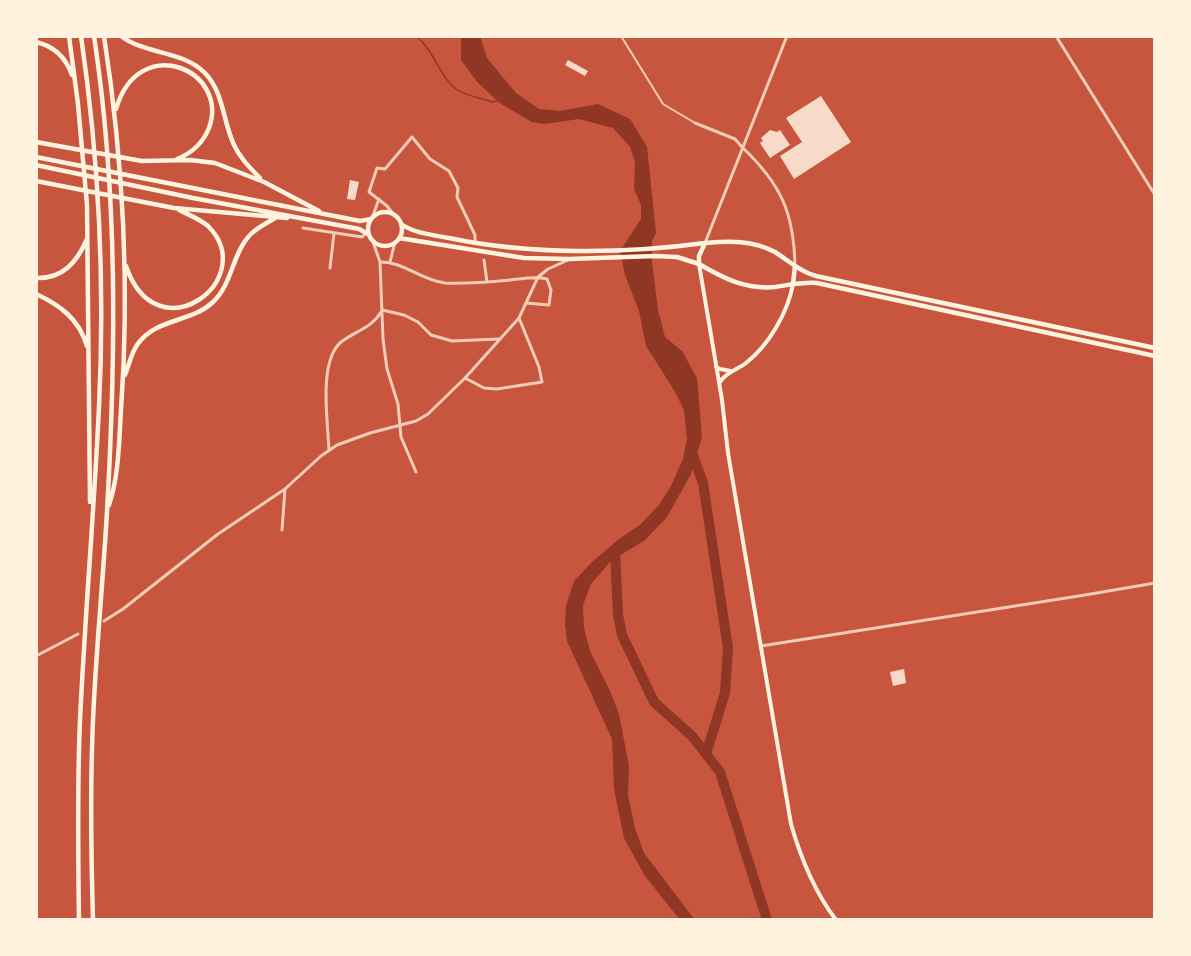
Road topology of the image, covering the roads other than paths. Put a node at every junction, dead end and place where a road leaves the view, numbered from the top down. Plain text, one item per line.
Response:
1 (69, 36) edge
2 (81, 36) edge
3 (94, 36) edge
4 (104, 36) edge
5 (121, 36) edge
6 (621, 36) edge
7 (787, 36) edge
8 (1056, 36) edge
9 (36, 42) edge
10 (75, 82) junction
11 (115, 112) junction
12 (695, 123) joint
13 (36, 142) edge
14 (742, 147) junction
15 (36, 157) edge
16 (176, 160) junction
17 (36, 165) edge
18 (264, 182) junction
19 (36, 183) edge
20 (1155, 195) edge
21 (379, 199) junction
22 (174, 208) junction
23 (324, 214) junction
24 (394, 215) junction
25 (275, 218) junction
26 (296, 218) junction
27 (372, 218) junction
28 (400, 224) junction
29 (303, 228) dead end
30 (334, 233) junction
31 (367, 233) junction
32 (88, 236) junction
33 (397, 240) junction
34 (475, 241) junction
35 (373, 242) junction
36 (705, 243) junction
37 (484, 260) dead end
38 (569, 260) junction
39 (125, 262) junction
40 (380, 262) junction
41 (390, 262) junction
42 (699, 264) junction
43 (795, 266) junction
44 (330, 268) dead end
45 (538, 277) junction
46 (36, 278) edge
47 (487, 282) junction
48 (793, 284) junction
49 (36, 294) edge
50 (526, 303) junction
51 (382, 310) junction
52 (519, 318) junction
53 (498, 339) junction
54 (1155, 348) edge
55 (89, 353) junction
56 (1155, 356) edge
57 (716, 366) junction
58 (731, 371) junction
59 (465, 378) junction
60 (123, 380) junction
61 (719, 386) junction
62 (400, 425) junction
63 (329, 450) junction
64 (416, 472) dead end
65 (285, 489) junction
66 (107, 510) junction
67 (282, 530) dead end
68 (90, 544) junction
69 (1155, 583) edge
70 (105, 621) dead end
71 (78, 634) dead end
72 (761, 646) junction
73 (36, 656) edge
74 (79, 920) edge
75 (93, 920) edge
76 (836, 920) edge

1 - 10 main road
2 - 68 main road
3 - 66 main road
4 - 11 main road
5 - 18 main road
6 - 12 street
7 - 14 street
8 - 20 street
9 - 10 main road
10 - 32 main road
11 - 16 main road
11 - 39 main road
12 - 14 street
13 - 16 main road
14 - 36 street
14 - 43 street
15 - 23 main road
16 - 18 main road
17 - 26 main road
18 - 23 main road
19 - 22 main road
21 - 24 street
21 - 27 street
21 - 34 street
22 - 25 main road
22 - 39 main road
23 - 27 main road
24 - 27 main road
24 - 28 main road
25 - 26 main road
25 - 60 main road
26 - 31 main road
27 - 31 main road
28 - 33 main road
28 - 34 main road
29 - 30 street
30 - 31 street
30 - 44 street
31 - 35 main road
32 - 46 main road
32 - 55 main road
33 - 35 main road
33 - 38 main road
33 - 41 street
34 - 36 main road
35 - 40 street
36 - 42 main road
36 - 43 main road
37 - 47 street
38 - 42 main road
38 - 45 street
39 - 60 main road
40 - 41 street
40 - 51 street
41 - 47 street
42 - 48 main road
42 - 57 main road
43 - 48 main road
43 - 54 main road
45 - 47 street
45 - 50 street
45 - 50 street
48 - 56 main road
48 - 58 main road
49 - 55 main road
50 - 52 street
51 - 53 street
51 - 62 street
51 - 63 street
52 - 53 street
52 - 59 street
53 - 59 street
55 - 68 main road
57 - 58 main road
57 - 61 main road
58 - 61 main road
59 - 62 street
60 - 66 main road
61 - 72 main road
62 - 63 street
62 - 64 street
63 - 65 street
65 - 67 street
65 - 70 street
66 - 75 main road
68 - 74 main road
69 - 72 street
71 - 73 street
72 - 76 main road

